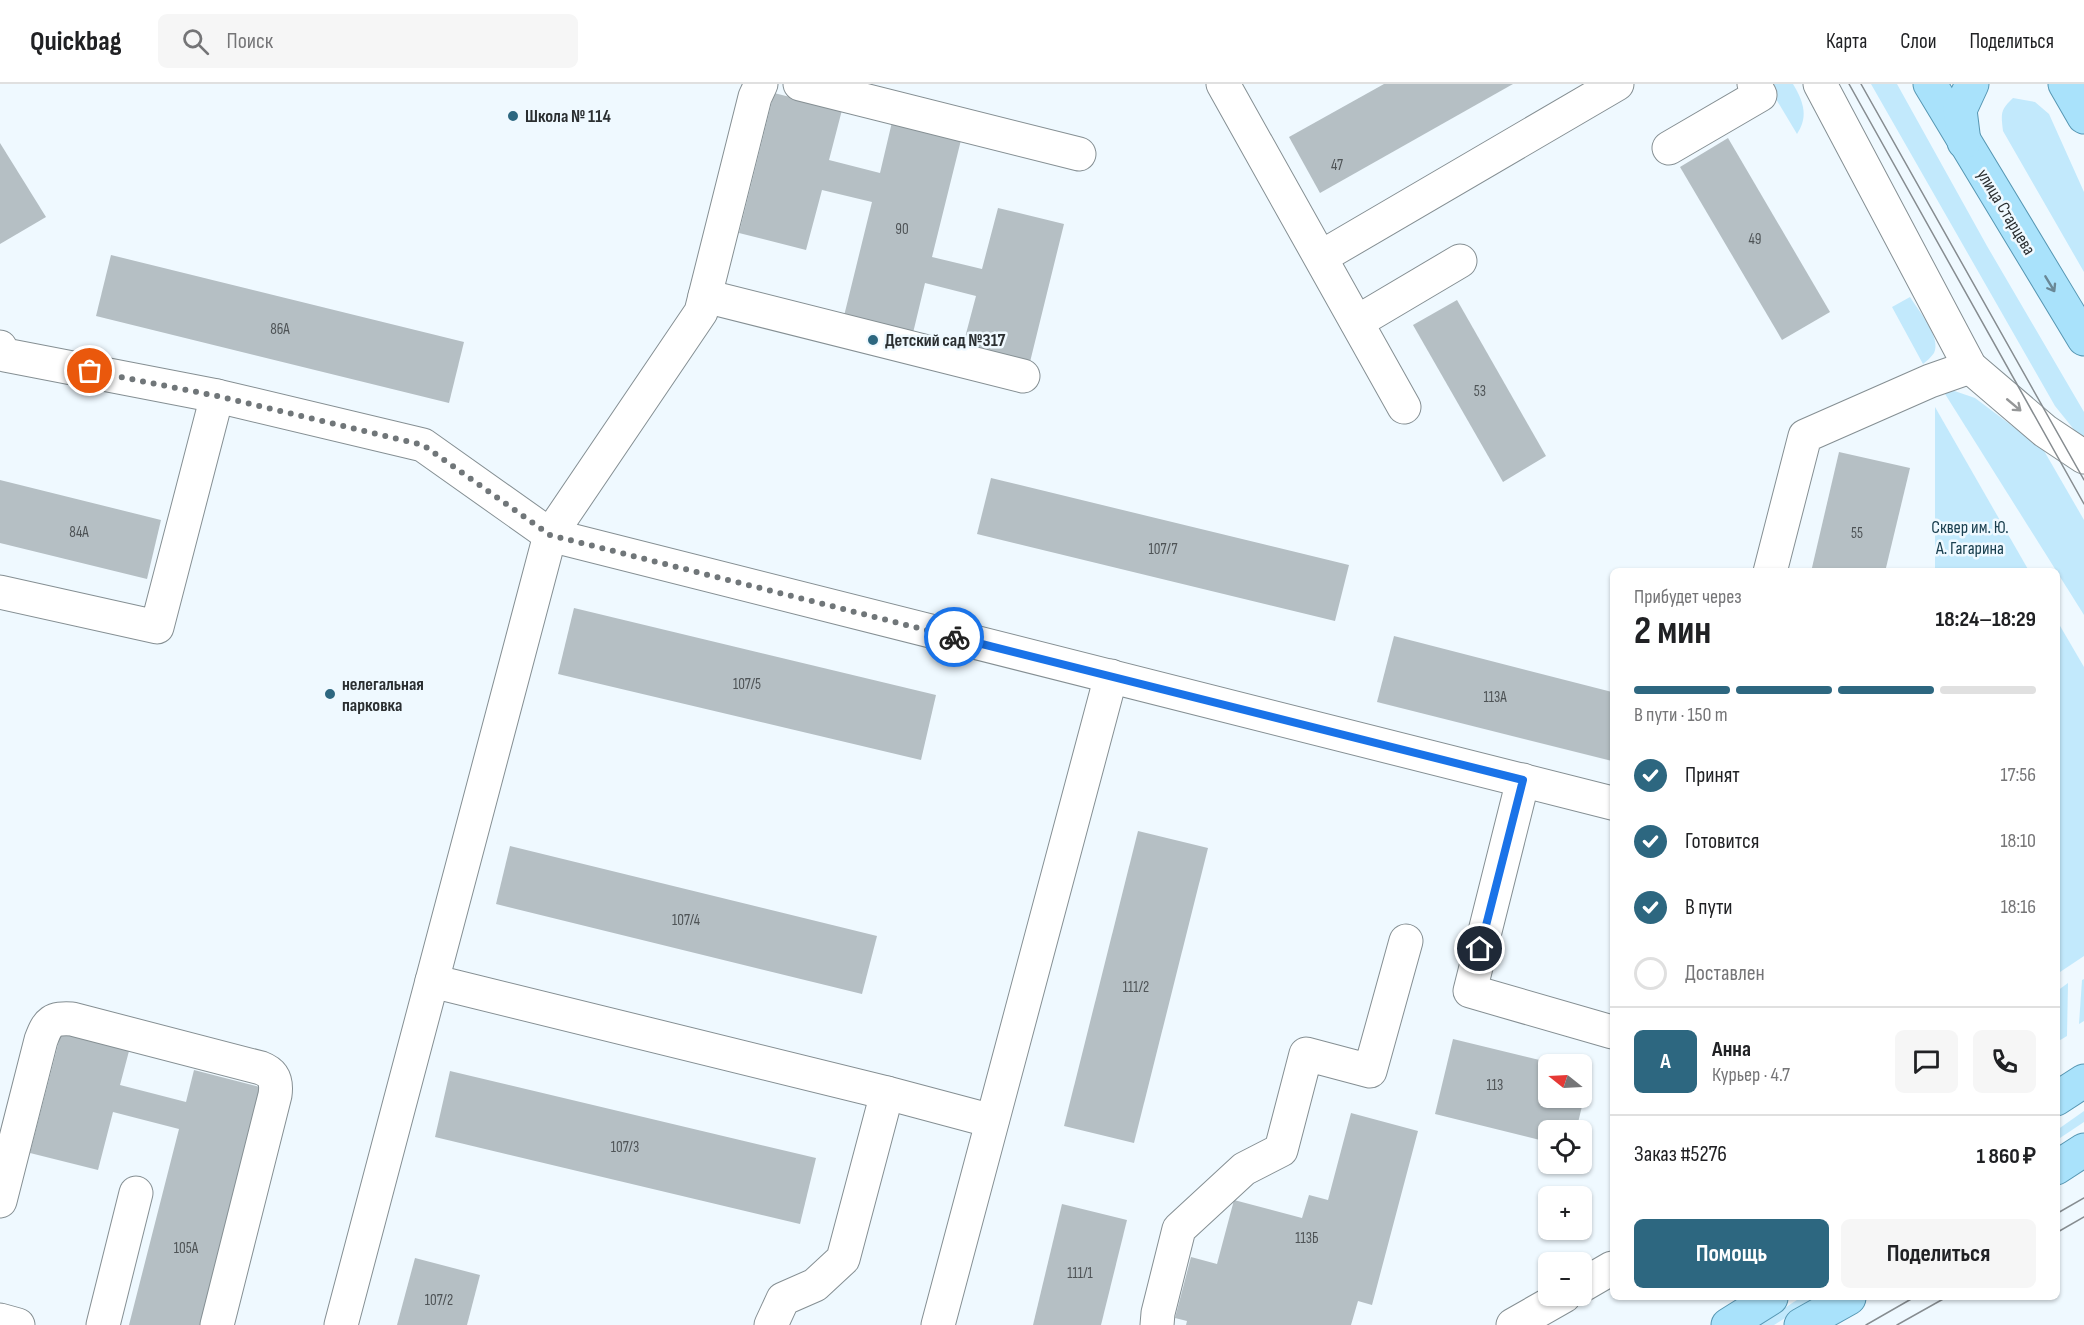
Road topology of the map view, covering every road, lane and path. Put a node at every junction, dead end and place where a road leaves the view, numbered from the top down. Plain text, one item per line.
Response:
1 (761, 84) edge
2 (800, 84) edge
3 (1223, 84) edge
4 (1617, 84) edge
5 (1754, 84) edge
6 (1820, 84) edge
7 (1930, 84) edge
8 (1972, 84) edge
9 (2065, 84) edge
10 (2084, 117) edge
11 (1965, 144) junction
12 (1669, 148) dead end
13 (1079, 154) dead end
14 (1320, 257) junction
15 (1460, 261) dead end
16 (705, 296) junction
17 (1357, 322) junction
18 (2084, 339) edge
19 (0, 347) edge
20 (1970, 368) junction
21 (1023, 376) dead end
22 (217, 396) junction
23 (1404, 407) dead end
24 (2084, 457) edge
25 (550, 535) junction
26 (1771, 568) edge
27 (0, 592) edge
28 (1111, 676) junction
29 (1523, 780) junction
30 (1610, 802) edge
31 (1406, 941) dead end
32 (432, 981) junction
33 (1610, 1031) edge
34 (2084, 1081) edge
35 (887, 1093) junction
36 (2060, 1096) edge
37 (992, 1121) junction
38 (2084, 1150) edge
39 (2060, 1165) edge
40 (136, 1193) dead end
41 (0, 1201) edge
42 (1610, 1269) edge
43 (1592, 1280) edge
44 (1768, 1300) edge
45 (1845, 1300) edge
46 (1546, 1306) edge
47 (0, 1320) edge
48 (18, 1325) edge
49 (103, 1325) edge
50 (217, 1325) edge
51 (341, 1325) edge
52 (771, 1325) edge
53 (938, 1325) edge
54 (1157, 1325) edge
55 (1513, 1325) edge
56 (1728, 1325) edge
57 (1801, 1325) edge

1 - 16 street
2 - 13 street
3 - 14 street
4 - 14 street
5 - 12 street
6 - 20 street
7 - 11 main road, улица Старцева
8 - 11 main road
9 - 10 main road
11 -> 18 main road, улица Старцева
14 - 17 street
15 - 17 street
16 - 21 street
16 - 25 street
17 - 23 street
19 - 22 street
20 -> 24 street
20 - 26 street
22 - 25 street
22 - 27 street
25 - 28 street
25 - 32 street
28 - 29 street
28 - 37 street
29 - 30 street
29 - 33 street
31 - 54 street
32 - 35 street
32 - 51 street
34 - 36 main road
35 - 37 street
35 - 52 street
37 - 53 street
38 - 39 main road
40 - 49 street
41 - 50 street
42 - 43 street
44 - 56 main road
45 - 57 main road
46 - 55 street
47 - 48 street

